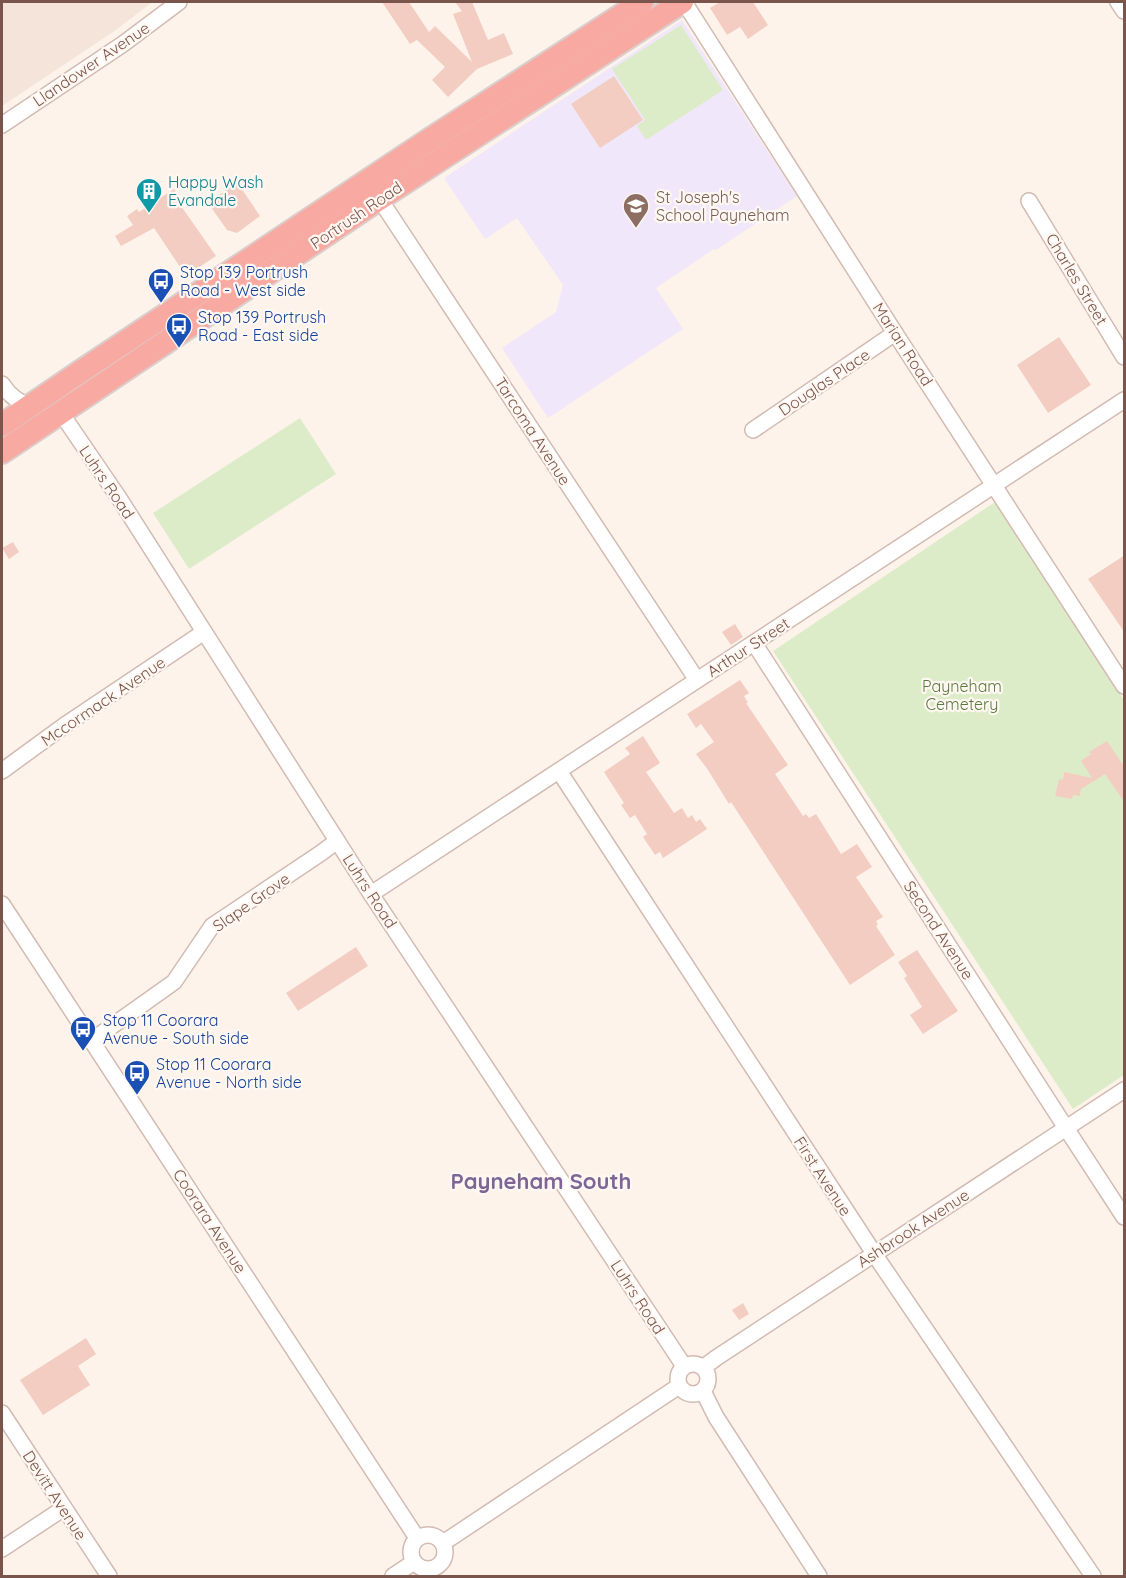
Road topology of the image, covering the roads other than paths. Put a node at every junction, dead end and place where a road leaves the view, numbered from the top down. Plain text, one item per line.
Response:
1 (179, 2) edge
2 (683, 2) edge
3 (1119, 2) edge
4 (630, 5) edge
5 (1125, 11) edge
6 (2, 125) edge
7 (373, 190) junction
8 (1029, 201) dead end
9 (895, 333) junction
10 (1125, 357) edge
11 (83, 369) junction
12 (5, 389) edge
13 (1125, 400) edge
14 (61, 414) junction
15 (14, 417) edge
16 (753, 430) dead end
17 (2, 452) edge
18 (994, 485) junction
19 (204, 632) junction
20 (754, 643) junction
21 (1118, 663) edge
22 (697, 681) junction
23 (1125, 686) edge
24 (2, 771) edge
25 (559, 771) junction
26 (337, 840) junction
27 (371, 894) junction
28 (2, 904) edge
29 (91, 1041) junction
30 (1125, 1090) edge
31 (1066, 1128) junction
32 (1125, 1217) edge
33 (874, 1253) junction
34 (684, 1366) junction
35 (704, 1367) junction
36 (679, 1386) junction
37 (703, 1391) junction
38 (2, 1413) edge
39 (64, 1508) junction
40 (417, 1538) junction
41 (442, 1543) junction
42 (2, 1549) edge
43 (414, 1562) junction
44 (439, 1572) edge
45 (109, 1576) edge
46 (393, 1576) edge
47 (819, 1576) edge
48 (1093, 1576) edge

1 - 6 street, Llandower Avenue
2 - 7 highway, Portrush Road
2 - 9 street, Marian Road
3 - 5 street
4 - 7 highway, Portrush Road
7 - 11 highway, Portrush Road
7 - 14 highway, Portrush Road
7 - 22 street, Tarcoma Avenue
8 - 10 street, Charles Street
9 - 16 street, Douglas Place
9 - 18 street, Marian Road
11 - 14 highway
11 - 15 highway, Portrush Road
12 - 15 street
13 - 18 street, Arthur Street
14 - 15 highway
14 - 17 highway, Portrush Road
14 - 19 street, Luhrs Road
18 - 20 street, Arthur Street
18 - 21 street, Marian Road
19 - 24 street, Mccormack Avenue
19 - 26 street, Luhrs Road
20 - 22 street, Arthur Street
20 - 31 street, Second Avenue
21 - 23 street, Marian Road
22 - 25 street, Arthur Street
25 - 27 street, Arthur Street
25 - 33 street, First Avenue
26 - 27 street, Luhrs Road
26 - 29 street, Slape Grove
27 - 34 street, Luhrs Road
28 - 29 street, Coorara Avenue
29 - 40 street, Coorara Avenue
30 - 31 street, Ashbrook Avenue
31 - 32 street, Second Avenue
31 - 33 street, Ashbrook Avenue
33 - 35 street, Ashbrook Avenue
33 - 48 street, First Avenue
34 - 35 street
34 - 36 street
35 - 37 street
36 - 37 street
36 - 41 street
37 - 47 street
38 - 39 street, Devitt Avenue
39 - 42 street
39 - 45 street, Devitt Avenue
40 - 41 street
40 - 43 street
41 - 44 street
43 - 44 street
43 - 46 street

